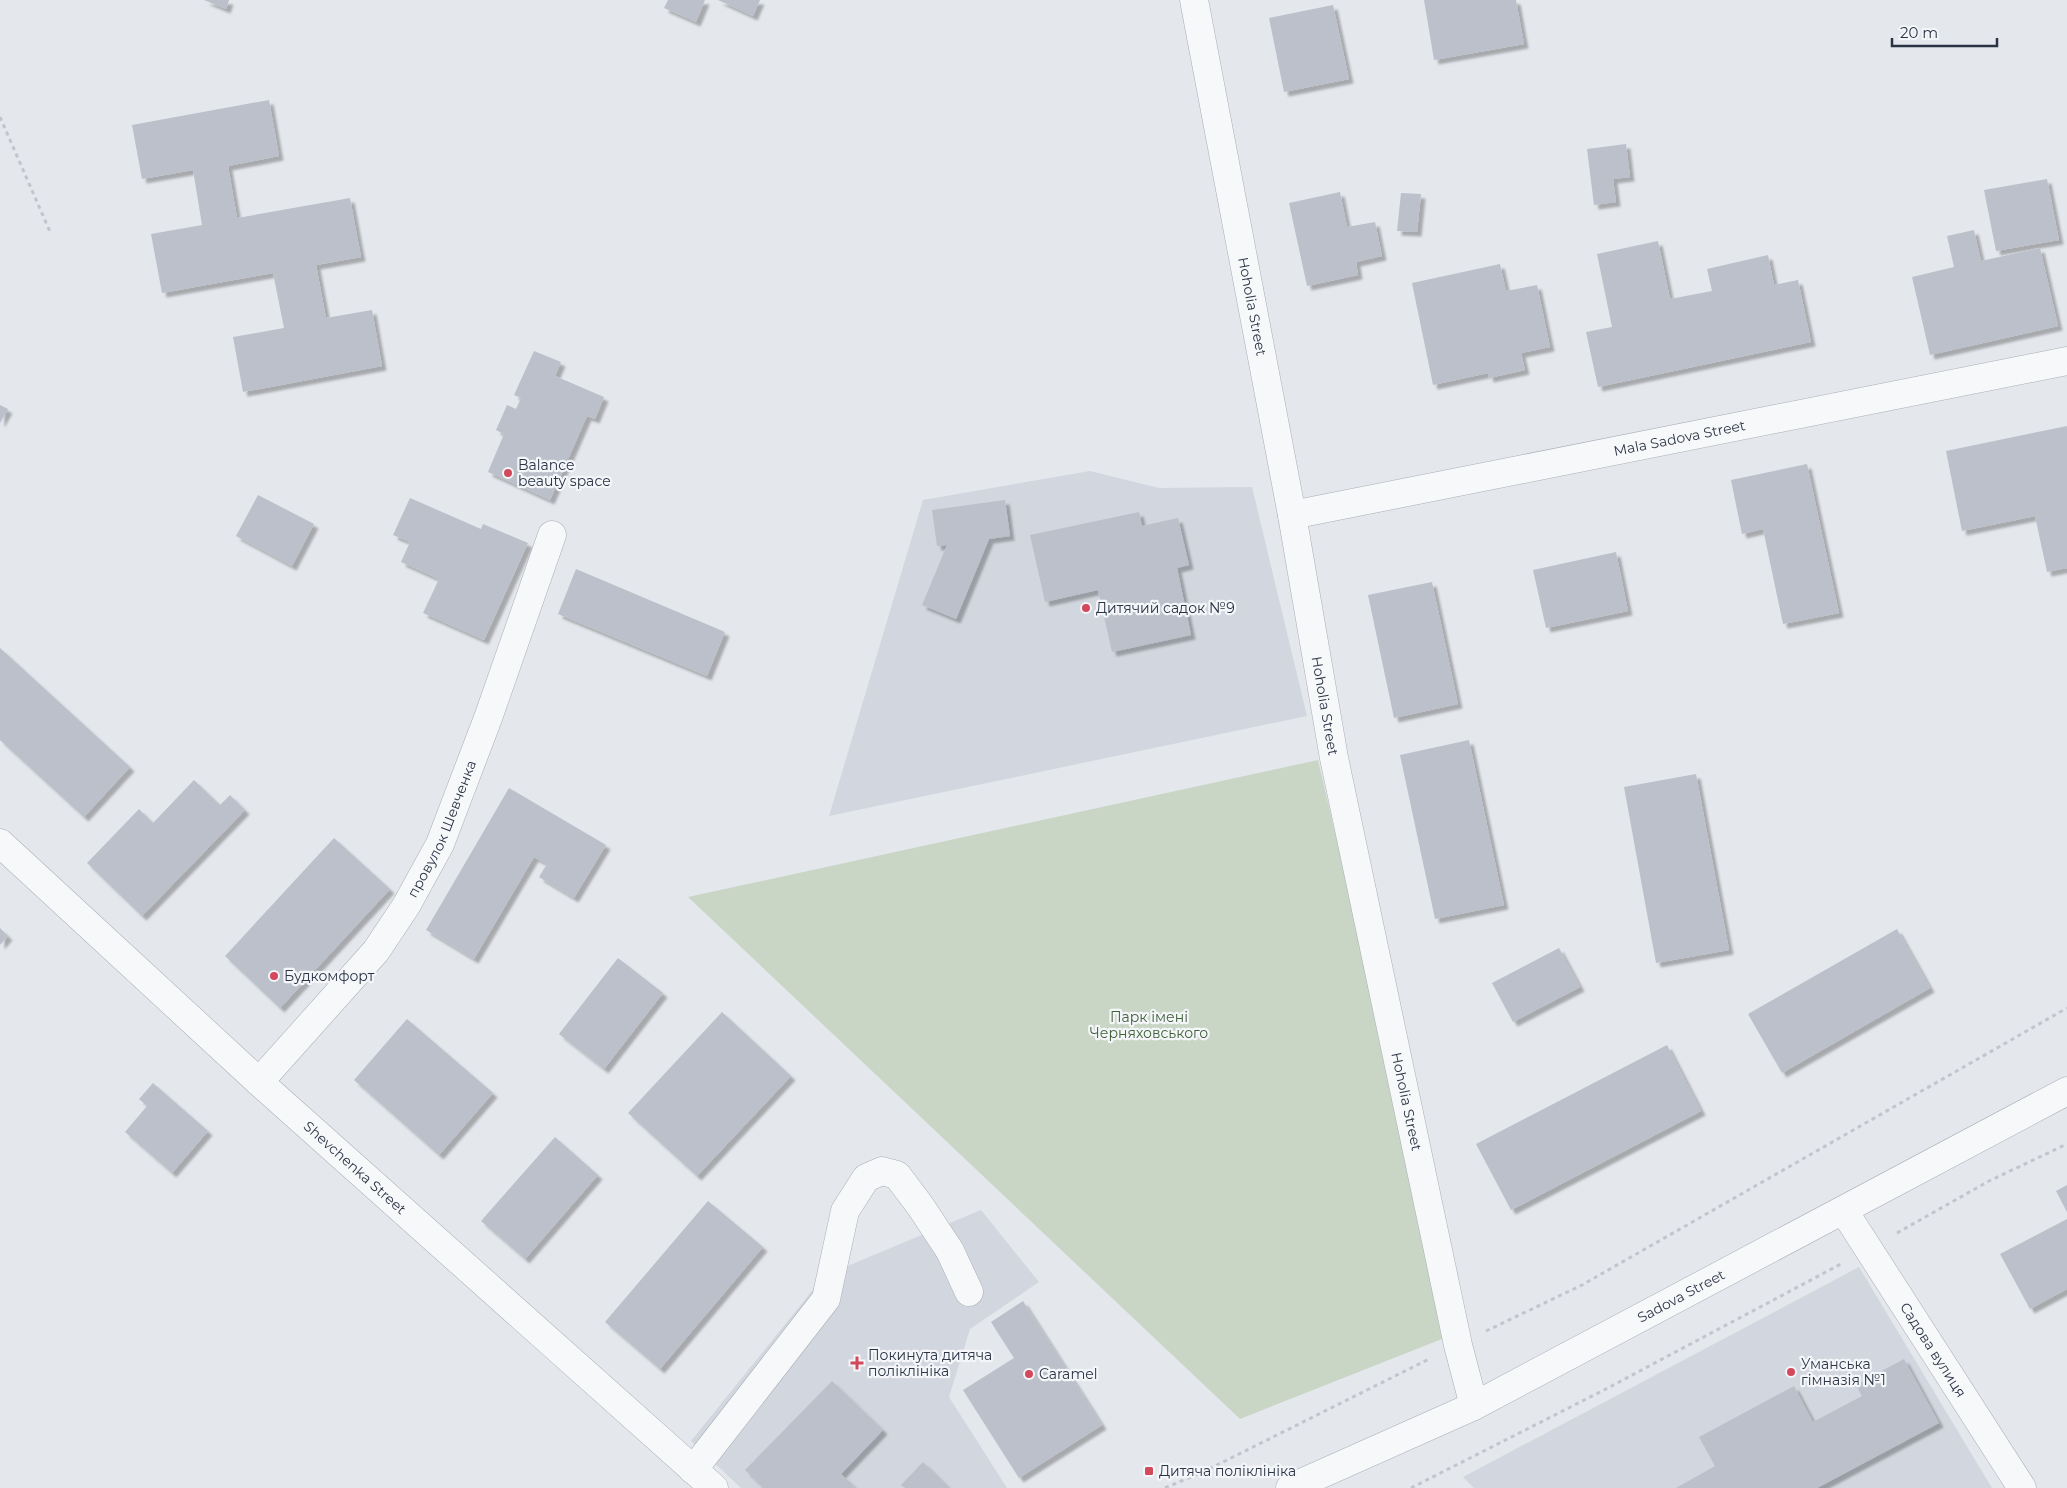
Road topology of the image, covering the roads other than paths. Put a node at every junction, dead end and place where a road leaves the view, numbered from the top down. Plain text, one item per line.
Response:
1 (1194, 0) edge
2 (2067, 361) edge
3 (1292, 515) junction
4 (552, 535) dead end
5 (0, 843) edge
6 (259, 1082) junction
7 (2067, 1092) edge
8 (1844, 1211) junction
9 (969, 1292) dead end
10 (1474, 1406) junction
11 (693, 1470) junction
12 (714, 1488) edge
13 (1290, 1488) edge
14 (2022, 1488) edge

1 - 3 street, Hoholia Street
2 - 3 street, Mala Sadova Street
3 - 10 street, Hoholia Street
4 - 6 street, провулок Шевченка
5 - 6 street, Shevchenka Street
6 - 11 street, Shevchenka Street
7 - 8 street, Sadova Street
8 - 10 street, Sadova Street
8 - 14 street, Садова вулиця
9 - 11 street
10 - 13 street, Sadova Street
11 - 12 street, Shevchenka Street

